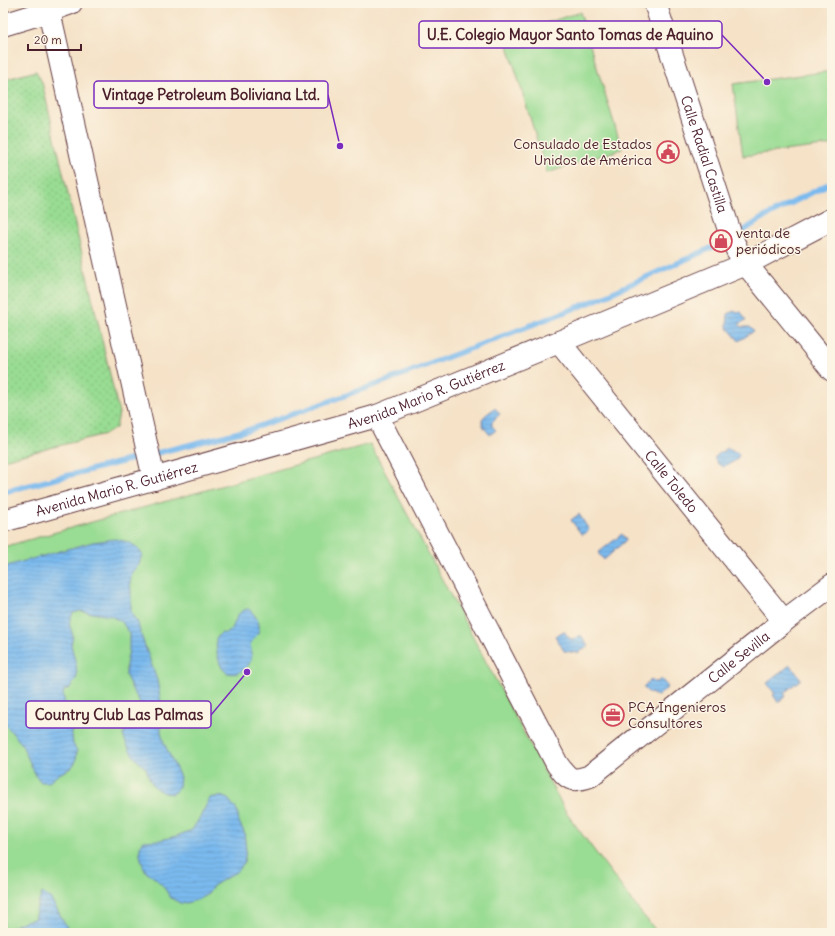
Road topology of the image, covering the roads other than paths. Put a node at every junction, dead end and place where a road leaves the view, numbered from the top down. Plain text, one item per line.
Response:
1 (71, 3) edge
2 (655, 3) edge
3 (47, 6) edge
4 (3, 25) edge
5 (832, 219) edge
6 (741, 257) junction
7 (559, 342) junction
8 (832, 370) edge
9 (377, 416) junction
10 (152, 473) junction
11 (3, 521) edge
12 (832, 585) edge
13 (784, 621) junction

1 - 3 street
2 - 6 street, Calle Radial Castilla
3 - 4 street
3 - 10 street
5 - 6 street, Avenida Mario R. Gutiérrez
6 - 7 street, Avenida Mario R. Gutiérrez
6 - 8 street, Calle Radial Castilla
7 - 9 street, Avenida Mario R. Gutiérrez
7 - 13 street, Calle Toledo
9 - 10 street, Avenida Mario R. Gutiérrez
9 - 13 street, Calle Sevilla
10 - 11 street, Avenida Mario R. Gutiérrez
12 - 13 street, Calle Sevilla

